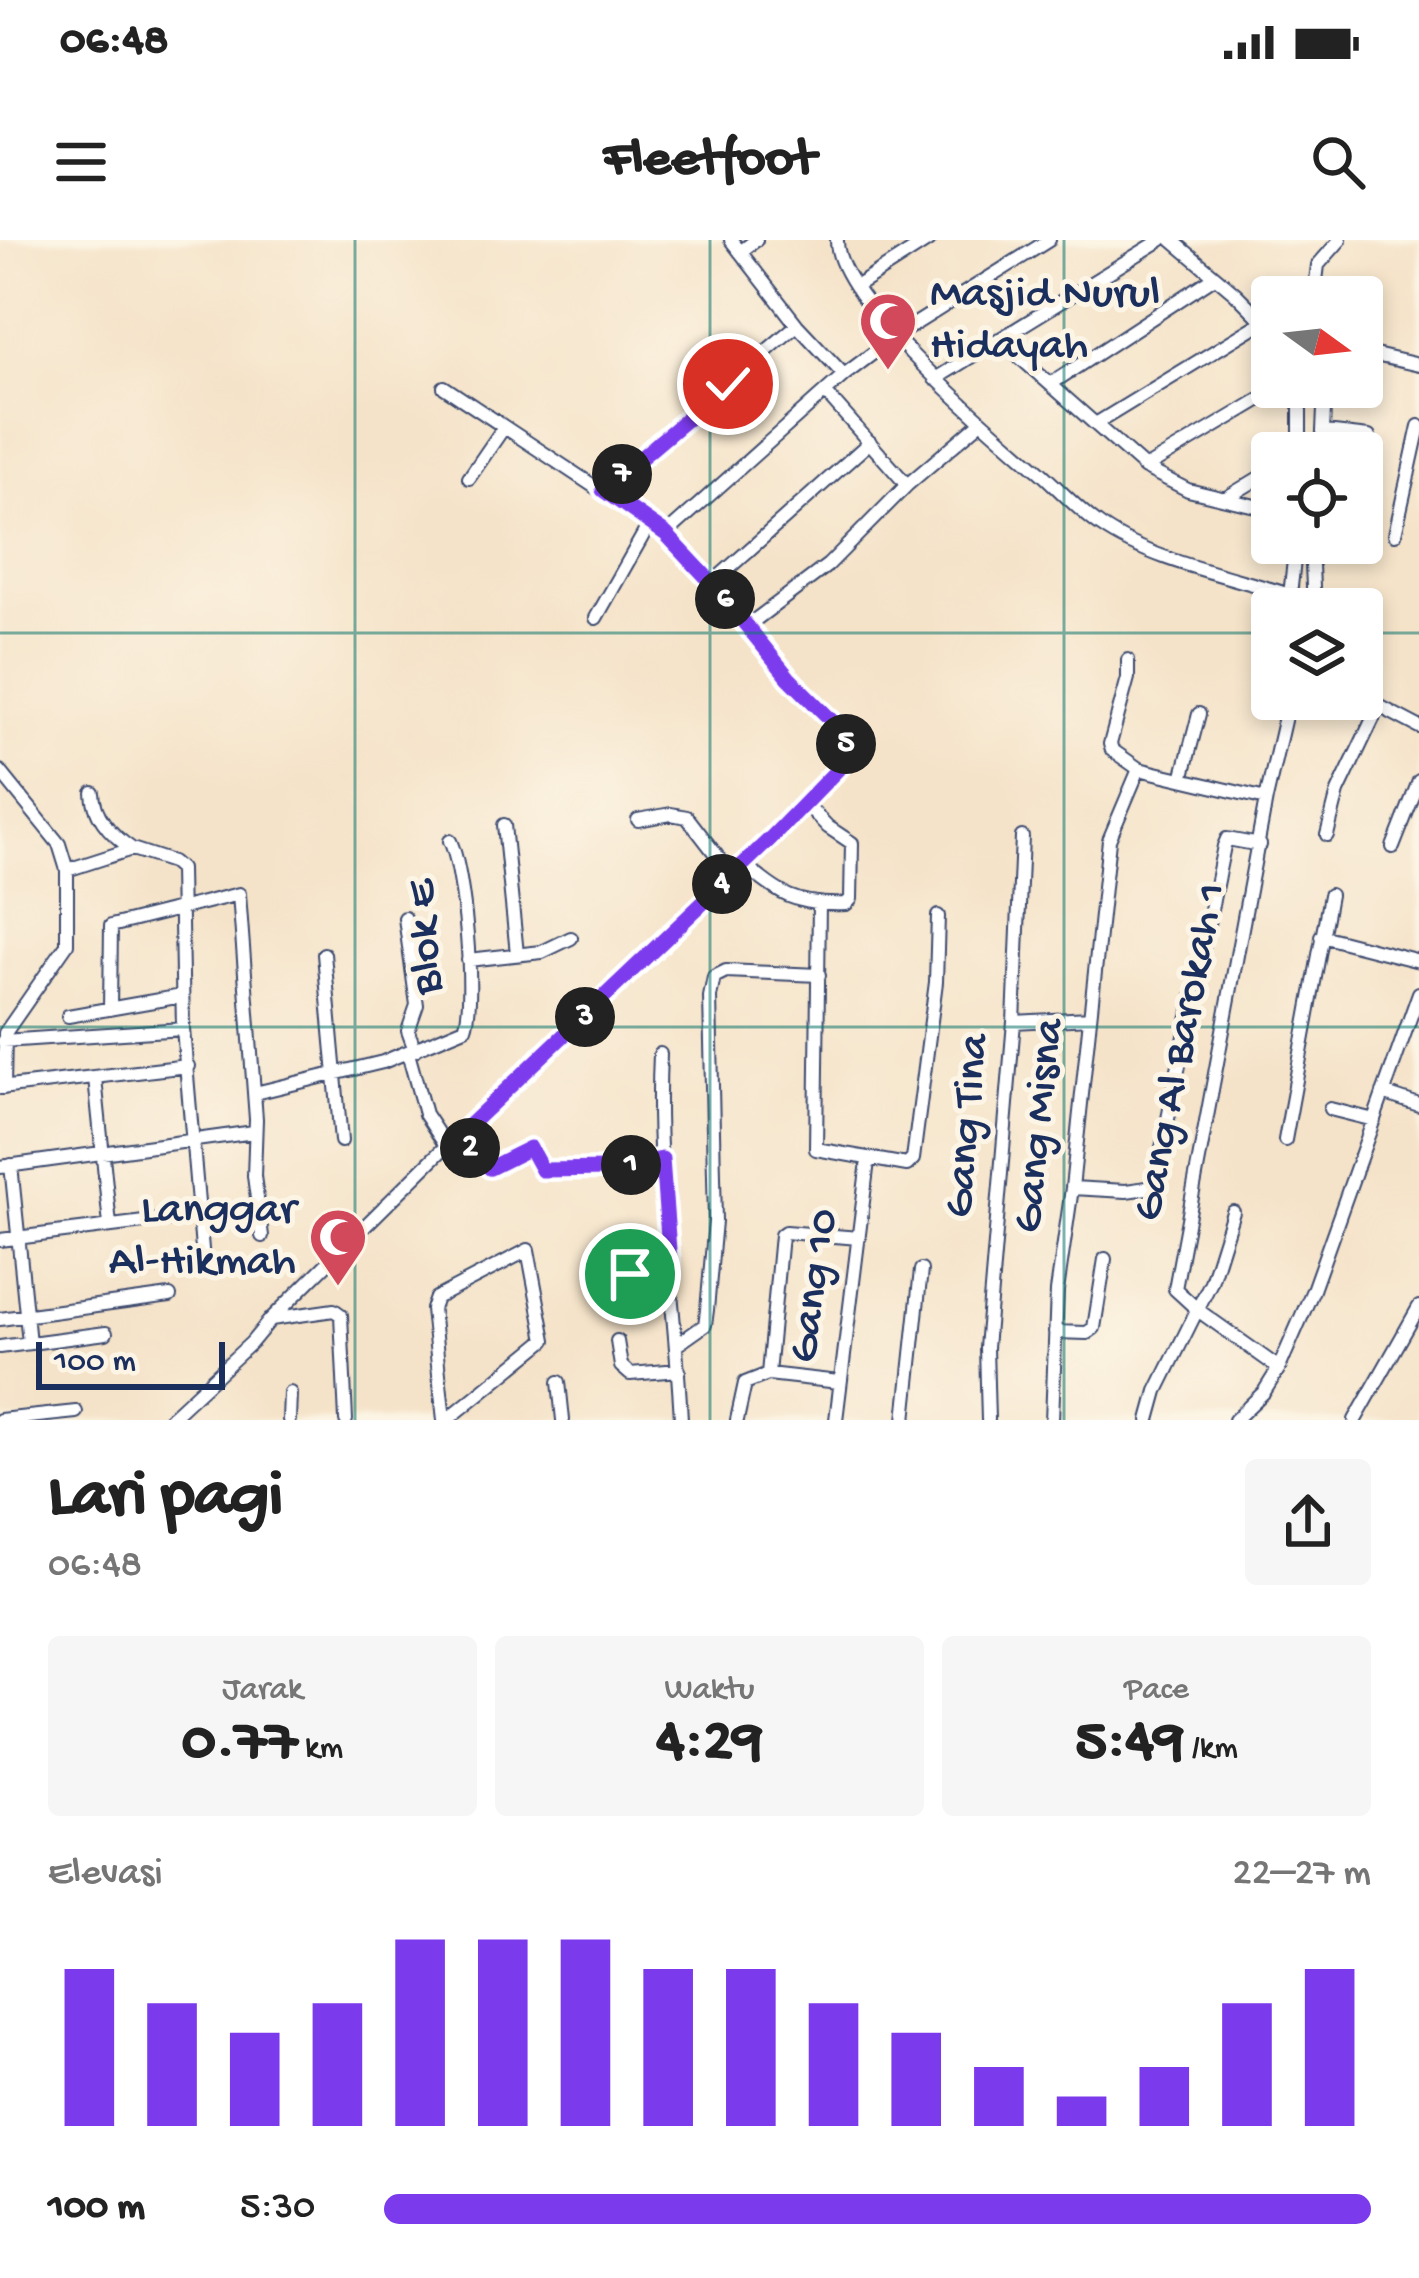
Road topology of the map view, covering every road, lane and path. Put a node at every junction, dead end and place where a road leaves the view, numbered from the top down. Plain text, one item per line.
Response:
1 (730, 240) edge
2 (756, 240) edge
3 (837, 240) edge
4 (929, 240) edge
5 (1049, 240) edge
6 (1161, 240) edge
7 (1172, 240) edge
8 (1340, 240) edge
9 (740, 252) junction
10 (1317, 276) edge
11 (1213, 278) junction
12 (857, 286) junction
13 (1251, 308) edge
14 (797, 326) junction
15 (896, 336) junction
16 (1251, 336) edge
17 (999, 339) junction
18 (1383, 356) edge
19 (1419, 364) edge
20 (844, 375) junction
21 (935, 379) junction
22 (1052, 383) junction
23 (444, 387) dead end
24 (825, 392) junction
25 (1251, 405) edge
26 (1324, 408) edge
27 (982, 421) junction
28 (1096, 423) junction
29 (1419, 426) edge
30 (504, 427) junction
31 (1325, 432) edge
32 (870, 442) junction
33 (1145, 468) junction
34 (469, 478) dead end
35 (1251, 483) edge
36 (907, 485) junction
37 (603, 490) junction
38 (1226, 498) junction
39 (1251, 505) edge
40 (651, 521) junction
41 (666, 534) junction
42 (1395, 534) dead end
43 (712, 583) junction
44 (1268, 588) edge
45 (596, 618) dead end
46 (747, 626) junction
47 (1129, 660) dead end
48 (1383, 708) edge
49 (1199, 714) dead end
50 (1284, 720) edge
51 (1372, 720) edge
52 (1419, 727) edge
53 (1139, 769) junction
54 (0, 771) edge
55 (1182, 779) junction
56 (1419, 781) edge
57 (93, 794) dead end
58 (1266, 799) junction
59 (806, 804) junction
60 (638, 820) dead end
61 (505, 825) dead end
62 (1328, 835) dead end
63 (1022, 837) dead end
64 (450, 842) dead end
65 (1260, 845) junction
66 (1393, 847) dead end
67 (131, 849) junction
68 (743, 863) junction
69 (67, 870) junction
70 (731, 874) junction
71 (1330, 895) dead end
72 (819, 903) junction
73 (180, 908) junction
74 (938, 916) dead end
75 (405, 919) dead end
76 (1321, 936) junction
77 (571, 938) dead end
78 (324, 954) dead end
79 (517, 954) junction
80 (467, 960) junction
81 (1419, 961) edge
82 (819, 975) junction
83 (1419, 993) edge
84 (182, 996) junction
85 (110, 1009) junction
86 (68, 1016) dead end
87 (1090, 1018) junction
88 (1014, 1022) junction
89 (183, 1029) junction
90 (3, 1041) edge
91 (412, 1052) junction
92 (661, 1054) dead end
93 (188, 1066) junction
94 (334, 1077) junction
95 (95, 1078) junction
96 (2, 1088) edge
97 (255, 1093) junction
98 (1383, 1094) junction
99 (1419, 1105) edge
100 (1330, 1109) dead end
101 (1374, 1120) junction
102 (254, 1132) junction
103 (459, 1135) junction
104 (193, 1141) junction
105 (1286, 1141) dead end
106 (341, 1142) dead end
107 (446, 1146) junction
108 (102, 1154) junction
109 (662, 1159) junction
110 (868, 1161) junction
111 (6, 1166) edge
112 (1072, 1188) junction
113 (1233, 1213) dead end
114 (200, 1215) junction
115 (110, 1225) junction
116 (262, 1236) dead end
117 (18, 1238) junction
118 (859, 1238) junction
119 (0, 1240) edge
120 (1105, 1259) dead end
121 (202, 1261) dead end
122 (921, 1270) dead end
123 (594, 1275) dead end
124 (671, 1276) junction
125 (170, 1296) dead end
126 (1419, 1306) edge
127 (1199, 1311) junction
128 (26, 1316) junction
129 (0, 1319) edge
130 (270, 1320) junction
131 (1055, 1332) junction
132 (106, 1333) dead end
133 (616, 1341) dead end
134 (28, 1342) junction
135 (678, 1345) junction
136 (0, 1346) edge
137 (1279, 1368) junction
138 (679, 1370) junction
139 (768, 1374) junction
140 (559, 1382) dead end
141 (839, 1382) junction
142 (290, 1393) dead end
143 (76, 1412) dead end
144 (0, 1420) edge
145 (168, 1420) edge
146 (290, 1420) edge
147 (346, 1420) edge
148 (445, 1420) edge
149 (563, 1420) edge
150 (681, 1420) edge
151 (737, 1420) edge
152 (836, 1420) edge
153 (905, 1420) edge
154 (988, 1420) edge
155 (1052, 1420) edge
156 (1149, 1420) edge
157 (1235, 1420) edge
158 (1355, 1420) edge

1 - 9 street
2 - 9 street
3 - 12 street
4 - 12 street
5 - 15 street
6 - 17 street
7 - 11 street
8 - 10 street
9 - 14 street
11 - 13 street
11 - 22 street
12 - 15 street
14 - 20 street
14 - 37 street
15 - 20 street
15 - 21 street
16 - 28 street
17 - 21 street
17 - 22 street
18 - 19 street
20 - 24 street
21 - 27 street
22 - 28 street
23 - 30 street
24 - 32 street
24 - 41 street
25 - 33 street
26 - 31 street
27 - 36 street
27 - 44 street
28 - 33 street
29 - 42 street
30 - 34 street
30 - 37 street
32 - 36 street
32 - 43 street
33 - 38 street
35 - 38 street
36 - 46 street
37 - 40 street
38 - 39 street
40 - 41 street
40 - 45 street
41 - 43 street
43 - 46 street
46 - 59 street
47 - 53 street
48 - 52 street
49 - 55 street
50 - 58 street, Gang Al Barokah 1
51 - 62 street
53 - 55 street
53 - 87 street, Gang Misna
54 - 69 street
55 - 58 street
56 - 66 street
57 - 67 street
58 - 65 street, Gang Al Barokah 1
59 - 68 street
59 - 72 street
60 - 70 street
61 - 79 street, Blok E
63 - 88 street, Gang Tina
64 - 80 street, Blok E
65 - 112 street
65 - 127 street, Gang Al Barokah 1
67 - 69 street
67 - 73 street
68 - 70 street
68 - 72 street
69 - 90 street
70 - 103 street
71 - 76 street
72 - 82 street
73 - 84 street
73 - 85 street
73 - 97 street
74 - 110 street
75 - 91 street
76 - 81 street
76 - 105 street
77 - 79 street
78 - 94 street
79 - 80 street
80 - 91 street, Blok E
82 - 110 street
82 - 135 street
83 - 98 street
84 - 85 street
84 - 89 street
85 - 86 street
87 - 88 street
87 - 112 street, Gang Misna
88 - 154 street, Gang Tina
89 - 90 street
89 - 93 street
90 - 96 street
91 - 94 street
91 - 107 street
92 - 109 street
93 - 95 street
93 - 104 street
94 - 97 street
94 - 106 street
95 - 96 street
95 - 108 street
97 - 102 street
98 - 99 street
98 - 101 street
100 - 101 street
101 - 137 street
102 - 104 street
102 - 116 street
103 - 107 street
103 - 109 street
104 - 108 street
104 - 114 street
107 - 130 street
108 - 111 street
108 - 115 street
109 - 124 street
110 - 118 street, Gang 10
111 - 117 street
112 - 131 street, Gang Misna
113 - 127 street
114 - 115 street
114 - 121 street
115 - 117 street
117 - 119 street
117 - 128 street
118 - 139 street
118 - 141 street, Gang 10
120 - 131 street
122 - 153 street
123 - 124 street
124 - 135 street
125 - 128 street
126 - 158 street
127 - 137 street
127 - 156 street
128 - 129 street
128 - 134 street
130 - 145 street
130 - 147 street
131 - 155 street, Gang Misna
132 - 134 street
133 - 138 street
134 - 136 street
135 - 138 street
137 - 157 street
138 - 150 street
139 - 141 street
139 - 151 street
140 - 149 street
141 - 152 street, Gang 10
142 - 146 street
143 - 144 street
148 - 148 street

